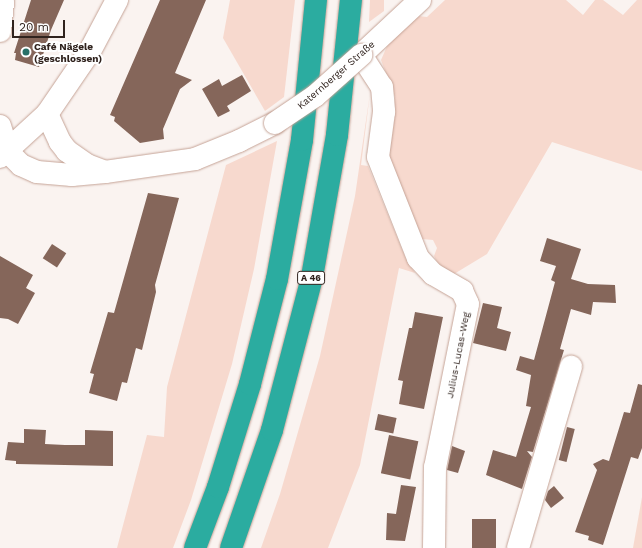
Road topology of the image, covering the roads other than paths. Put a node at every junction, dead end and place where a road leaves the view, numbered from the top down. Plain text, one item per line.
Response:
1 (3, 0) edge
2 (117, 0) edge
3 (316, 0) edge
4 (351, 0) edge
5 (420, 0) edge
6 (0, 31) edge
7 (361, 55) junction
8 (47, 114) junction
9 (0, 126) edge
10 (4, 155) edge
11 (105, 172) junction
12 (571, 367) dead end
13 (195, 548) edge
14 (231, 548) edge
15 (434, 548) edge
16 (518, 548) edge

1 - 6 street
2 - 8 street
3 - 13 highway
4 - 14 highway, A 46
5 - 7 street, Katernberger Straße
7 - 11 street, Katernberger Straße, bridge
7 - 15 street, Julius-Lucas-Weg
8 - 10 street
8 - 11 street
9 - 10 street
10 - 11 street, Katernberger Straße
12 - 16 street

